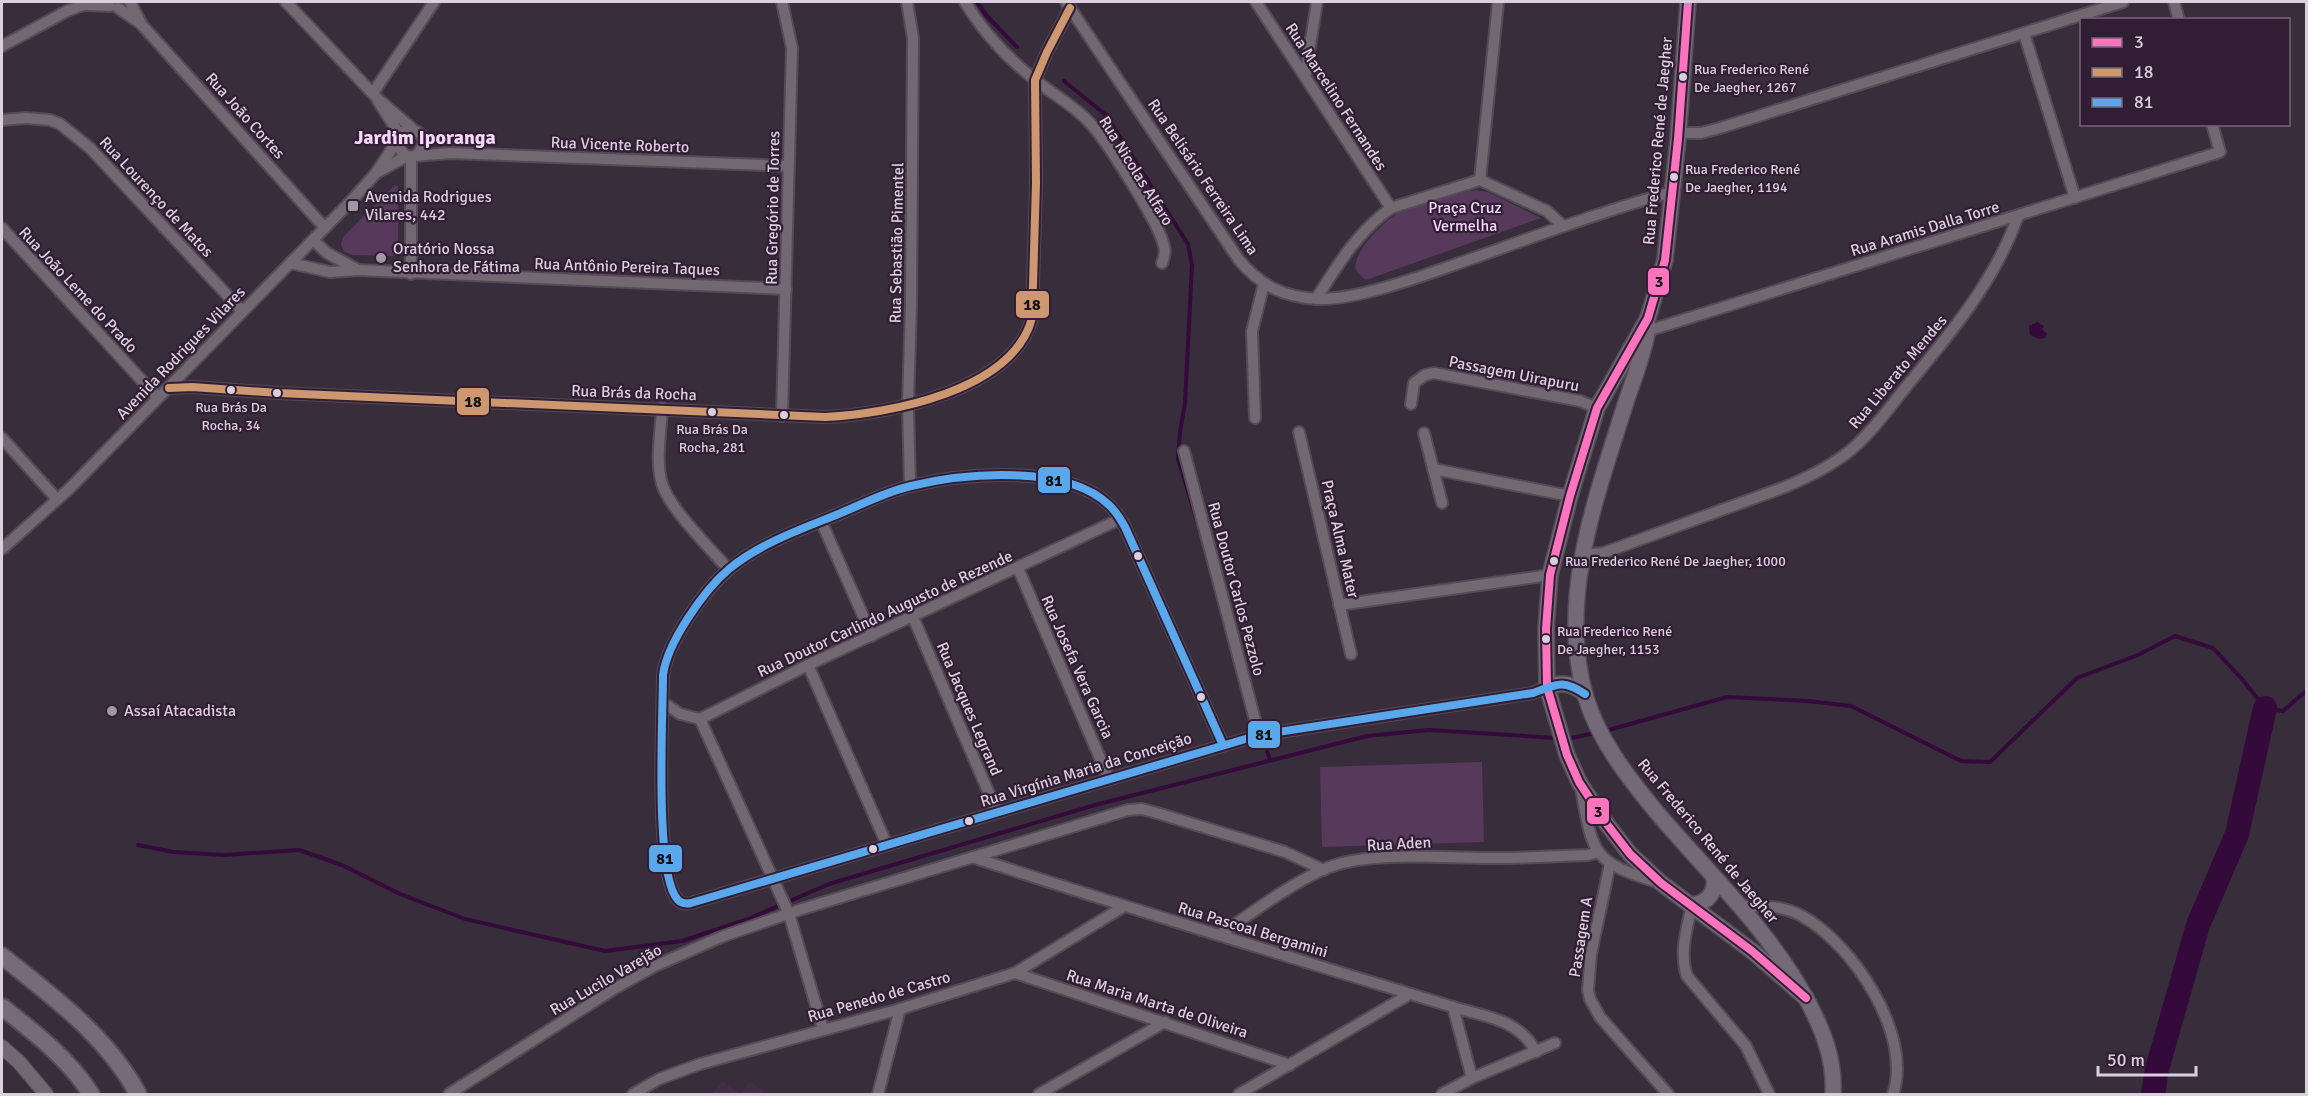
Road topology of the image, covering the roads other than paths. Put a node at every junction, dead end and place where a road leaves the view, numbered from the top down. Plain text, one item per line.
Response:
1 (129, 2) edge
2 (434, 2) edge
3 (782, 2) edge
4 (907, 2) edge
5 (965, 2) edge
6 (1256, 2) edge
7 (1317, 2) edge
8 (1498, 2) edge
9 (1688, 2) edge
10 (2123, 2) edge
11 (2174, 2) edge
12 (87, 3) edge
13 (292, 4) edge
14 (112, 5) edge
15 (1068, 5) edge
16 (2179, 18) edge
17 (142, 25) junction
18 (2024, 33) junction
19 (2, 46) edge
20 (1305, 77) junction
21 (1035, 80) junction
22 (375, 96) junction
23 (2, 120) edge
24 (2213, 126) edge
25 (414, 130) junction
26 (1678, 133) junction
27 (399, 139) junction
28 (424, 141) junction
29 (450, 153) junction
30 (411, 156) junction
31 (788, 166) junction
32 (376, 173) junction
33 (1480, 180) junction
34 (1672, 192) junction
35 (2075, 198) junction
36 (1391, 208) junction
37 (2019, 216) junction
38 (1563, 226) junction
39 (2, 228) edge
40 (325, 228) junction
41 (313, 240) junction
42 (290, 263) junction
43 (1162, 263) dead end
44 (358, 270) junction
45 (411, 274) junction
46 (1263, 285) junction
47 (786, 289) junction
48 (1316, 299) junction
49 (242, 311) junction
50 (1645, 327) junction
51 (169, 388) junction
52 (158, 398) junction
53 (1411, 404) dead end
54 (908, 405) junction
55 (662, 408) junction
56 (1597, 408) junction
57 (782, 416) junction
58 (1255, 418) dead end
59 (1618, 428) junction
60 (1299, 432) dead end
61 (1424, 433) dead end
62 (2, 438) edge
63 (1184, 451) dead end
64 (1432, 469) junction
65 (910, 486) junction
66 (1570, 496) junction
67 (57, 499) junction
68 (1442, 503) dead end
69 (1120, 519) junction
70 (821, 521) junction
71 (2, 549) edge
72 (1582, 555) junction
73 (1017, 568) junction
74 (728, 569) junction
75 (1550, 575) junction
76 (1339, 604) junction
77 (913, 617) junction
78 (872, 636) junction
79 (1351, 654) dead end
80 (808, 665) junction
81 (1547, 687) junction
82 (1586, 696) junction
83 (664, 703) junction
84 (700, 719) junction
85 (1259, 735) junction
86 (1223, 745) junction
87 (1109, 779) junction
88 (1580, 782) junction
89 (997, 812) junction
90 (887, 845) junction
91 (1598, 852) junction
92 (975, 858) junction
93 (1610, 864) junction
94 (1324, 870) junction
95 (1714, 877) junction
96 (776, 883) junction
97 (1661, 883) junction
98 (1692, 905) junction
99 (1739, 906) junction
100 (1123, 907) junction
101 (788, 911) junction
102 (1221, 934) junction
103 (2, 956) edge
104 (1015, 973) junction
105 (1410, 994) junction
106 (1806, 998) junction
107 (2, 1007) edge
108 (1453, 1007) junction
109 (900, 1009) junction
110 (1165, 1022) junction
111 (823, 1029) junction
112 (1555, 1043) dead end
113 (2, 1047) edge
114 (1536, 1052) junction
115 (1290, 1065) junction
116 (1472, 1078) junction
117 (638, 1093) edge
118 (46, 1095) edge
119 (91, 1095) edge
120 (138, 1095) edge
121 (449, 1095) edge
122 (878, 1095) edge
123 (1040, 1095) edge
124 (1239, 1095) edge
125 (1442, 1095) edge
126 (1668, 1095) edge
127 (1769, 1095) edge
128 (1833, 1095) edge
129 (1893, 1095) edge

1 - 14 street
1 - 17 street
2 - 22 street
3 - 31 street, Rua Gregório de Torres
4 - 54 street, Rua Sebastião Pimentel
5 - 21 street, Rua Nicolas Alfaro
6 - 20 street, Rua Marcelino Fernandes
7 - 20 street
8 - 33 street
9 - 26 main road, Rua Frederico René de Jaegher
10 - 18 street
11 - 16 street
12 - 14 street
12 - 19 street
13 - 22 street
14 - 17 street
15 - 21 street, Rua Brás da Rocha
15 - 46 street, Rua Belisário Ferreira Lima
17 - 40 street, Rua João Cortes
18 - 26 street
18 - 35 street
20 - 36 street, Rua Marcelino Fernandes
21 - 43 street, Rua Nicolas Alfaro
21 - 54 street, Rua Brás da Rocha
22 - 25 street, Rua Vicente Roberto
22 - 27 street
23 - 49 street, Rua Lourenço de Matos
24 - 35 street, Rua Aramis Dalla Torre
25 - 27 street
25 - 28 street, Rua Vicente Roberto
26 - 34 main road, Rua Frederico René de Jaegher
27 - 30 street
27 - 32 street, Avenida Rodrigues Vilares
28 - 29 street, Rua Vicente Roberto
28 - 30 street
29 - 30 street, Rua Vicente Roberto
29 - 31 street, Rua Vicente Roberto
30 - 32 street, Avenida Rodrigues Vilares
30 - 45 street
31 - 47 street, Rua Gregório de Torres
32 - 40 street, Avenida Rodrigues Vilares
33 - 36 street
33 - 38 street
34 - 38 street
34 - 50 main road, Rua Frederico René de Jaegher
35 - 37 street, Rua Aramis Dalla Torre
36 - 48 street
37 - 50 street, Rua Aramis Dalla Torre
37 - 72 street, Rua Liberato Mendes
38 - 48 street
39 - 52 street, Rua João Leme do Prado
40 - 41 street, Avenida Rodrigues Vilares
41 - 42 street, Avenida Rodrigues Vilares
41 - 44 street, Rua Antônio Pereira Taques
42 - 44 street, Rua Antônio Pereira Taques
42 - 49 street, Avenida Rodrigues Vilares
44 - 45 street, Rua Antônio Pereira Taques
45 - 47 street, Rua Antônio Pereira Taques
46 - 48 street
46 - 58 street
47 - 57 street, Rua Gregório de Torres
49 - 51 street, Avenida Rodrigues Vilares
50 - 56 main road, Rua Frederico René de Jaegher
50 - 59 main road, Rua Frederico René de Jaegher
51 - 52 street, Avenida Rodrigues Vilares
51 - 55 street, Rua Brás da Rocha
52 - 67 street, Avenida Rodrigues Vilares
53 - 56 street, Passagem Uirapuru
54 - 57 street, Rua Brás da Rocha
54 - 65 street, Rua Sebastião Pimentel
55 - 57 street, Rua Brás da Rocha
55 - 74 street
56 - 59 main road
56 - 66 main road, Rua Frederico René de Jaegher
59 - 72 main road, Rua Frederico René de Jaegher
60 - 76 street, Praça Alma Mater
61 - 64 street
62 - 67 street
63 - 85 street, Rua Doutor Carlos Pezzolo
64 - 66 street
64 - 68 street
65 - 69 street
65 - 70 street
66 - 75 main road, Rua Frederico René de Jaegher
67 - 71 street, Avenida Rodrigues Vilares
69 - 73 street, Rua Doutor Carlindo Augusto de Rezende
69 - 86 street
70 - 74 street
70 - 78 street
72 - 82 main road, Rua Frederico René de Jaegher
73 - 77 street, Rua Doutor Carlindo Augusto de Rezende
73 - 87 street, Rua Josefa Vera Garcia
74 - 83 street
75 - 76 street
75 - 81 main road, Rua Frederico René de Jaegher
76 - 79 street, Praça Alma Mater
77 - 78 street, Rua Doutor Carlindo Augusto de Rezende
77 - 89 street, Rua Jacques Legrand
78 - 80 street, Rua Doutor Carlindo Augusto de Rezende
80 - 84 street, Rua Doutor Carlindo Augusto de Rezende
80 - 90 street
81 - 82 main road
81 - 85 street, Rua Virgínia Maria da Conceição
81 - 88 main road, Rua Frederico René de Jaegher
82 - 95 main road, Rua Frederico René de Jaegher
83 - 84 street
83 - 96 street, Rua Virgínia Maria da Conceição
84 - 96 street
85 - 86 street, Rua Virgínia Maria da Conceição
86 - 87 street, Rua Virgínia Maria da Conceição
87 - 89 street, Rua Virgínia Maria da Conceição
88 - 91 street, Rua Frederico René de Jaegher
88 - 97 main road, Rua Frederico René de Jaegher
89 - 90 street, Rua Virgínia Maria da Conceição
90 - 96 street, Rua Virgínia Maria da Conceição
91 - 93 street, Rua Frederico René de Jaegher
91 - 94 street, Rua Aden
92 - 94 street
92 - 100 street, Rua Pascoal Bergamini
92 - 101 street
93 - 97 street, Rua Frederico René de Jaegher
93 - 126 street, Passagem A
94 - 102 street, Rua Aden
95 - 98 main road
95 - 99 main road, Rua Frederico René de Jaegher
96 - 101 street
97 - 98 main road, Rua Frederico René de Jaegher
98 - 106 main road, Rua Frederico René de Jaegher
98 - 127 street
99 - 106 main road, Rua Frederico René de Jaegher
99 - 129 street
100 - 102 street, Rua Pascoal Bergamini
100 - 104 street, Rua Penedo de Castro
101 - 111 street
101 - 121 street, Rua Lucilo Varejão
102 - 105 street, Rua Pascoal Bergamini
103 - 120 main road
104 - 109 street, Rua Penedo de Castro
104 - 110 street, Rua Maria Marta de Oliveira
105 - 108 street, Rua Pascoal Bergamini
105 - 115 street
106 - 128 main road, Rua Frederico René de Jaegher
107 - 119 main road
108 - 114 street, Rua Pascoal Bergamini
108 - 116 street
109 - 111 street, Rua Penedo de Castro
109 - 122 street
110 - 115 street, Rua Maria Marta de Oliveira
110 - 123 street
111 - 117 street, Rua Penedo de Castro
112 - 114 street
113 - 118 street
114 - 116 street
115 - 124 street
116 - 125 street

